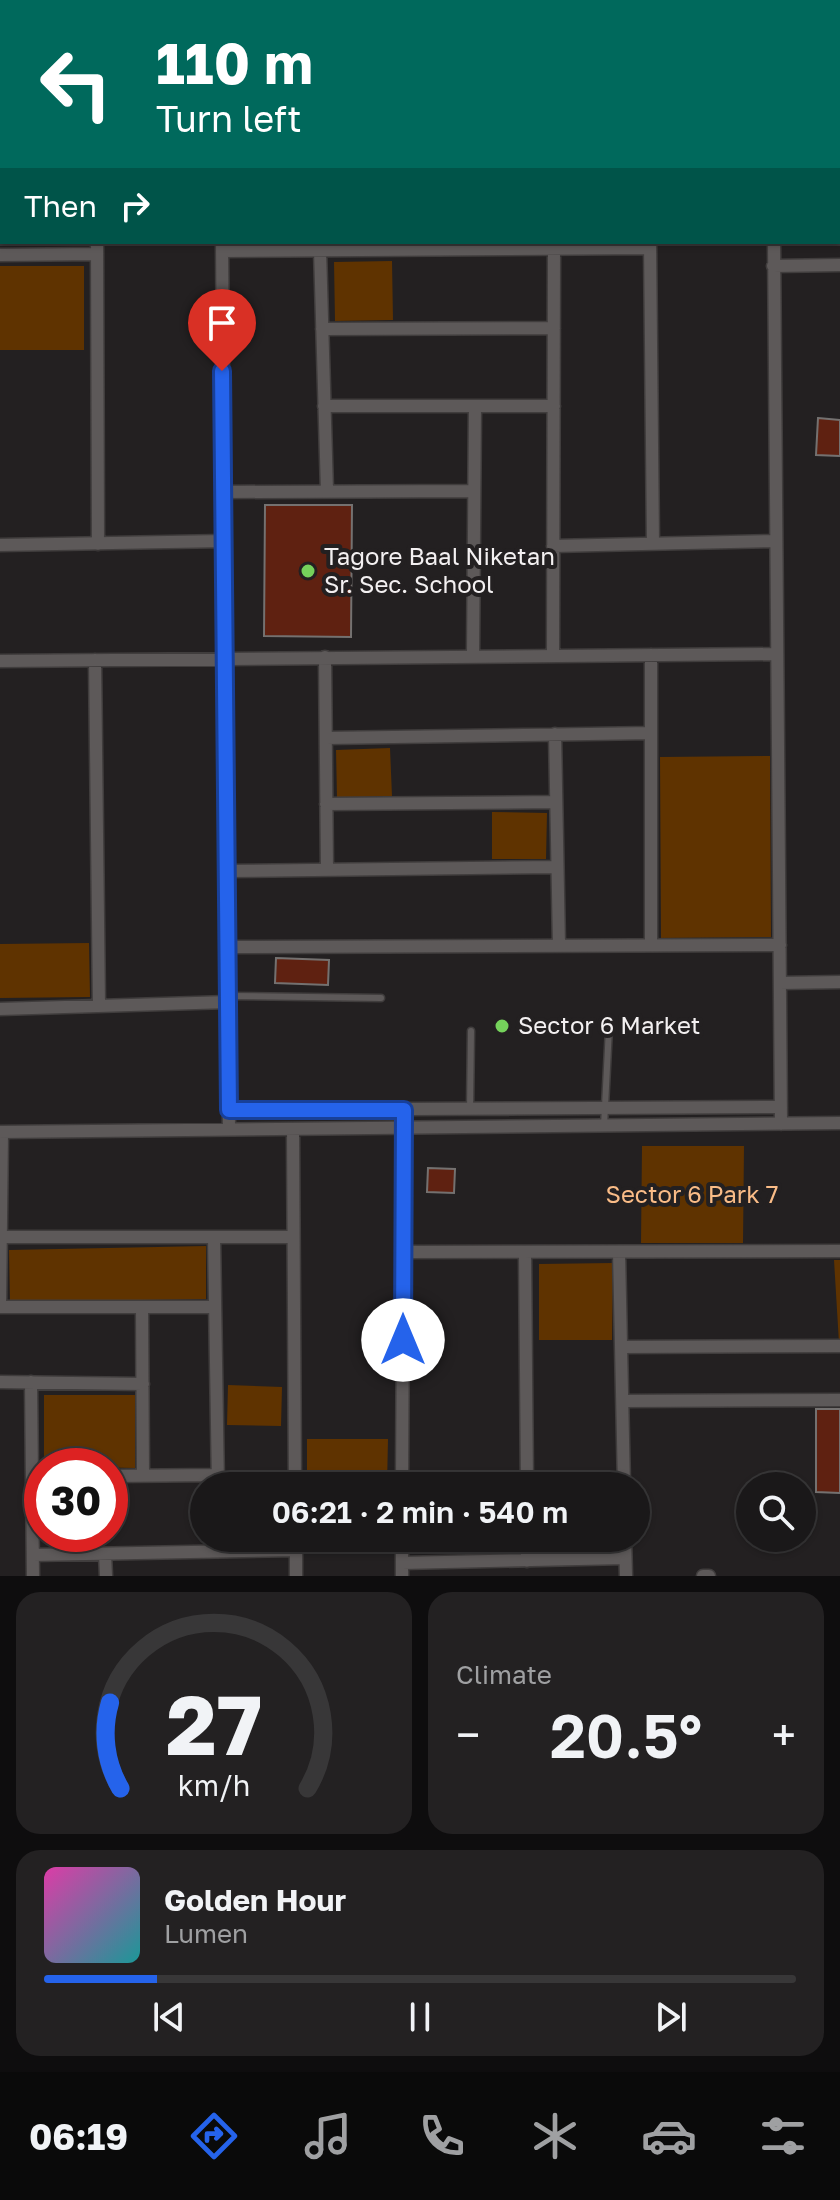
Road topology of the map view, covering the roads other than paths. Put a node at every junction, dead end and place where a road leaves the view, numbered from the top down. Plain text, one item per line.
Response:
1 (774, 244) edge
2 (650, 245) edge
3 (222, 246) edge
4 (97, 248) edge
5 (554, 249) junction
6 (320, 250) junction
7 (0, 255) edge
8 (840, 265) edge
9 (773, 266) junction
10 (554, 328) junction
11 (322, 329) junction
12 (324, 406) junction
13 (475, 406) junction
14 (554, 406) junction
15 (327, 491) junction
16 (474, 491) junction
17 (223, 492) junction
18 (224, 541) junction
19 (776, 541) junction
20 (98, 544) junction
21 (653, 544) junction
22 (0, 545) edge
23 (553, 546) junction
24 (777, 654) junction
25 (553, 655) junction
26 (651, 655) junction
27 (473, 656) junction
28 (325, 657) junction
29 (227, 658) junction
30 (95, 660) junction
31 (0, 661) edge
32 (651, 733) junction
33 (555, 734) junction
34 (326, 738) junction
35 (556, 802) junction
36 (326, 804) junction
37 (557, 867) junction
38 (327, 870) junction
39 (227, 871) junction
40 (651, 945) junction
41 (780, 945) junction
42 (559, 946) junction
43 (227, 947) junction
44 (840, 982) edge
45 (780, 983) junction
46 (381, 998) dead end
47 (228, 999) junction
48 (99, 1006) junction
49 (0, 1009) edge
50 (609, 1028) dead end
51 (471, 1031) dead end
52 (781, 1107) junction
53 (604, 1108) junction
54 (229, 1110) junction
55 (404, 1110) junction
56 (470, 1110) junction
57 (840, 1123) edge
58 (781, 1124) junction
59 (604, 1126) junction
60 (404, 1129) junction
61 (229, 1130) junction
62 (293, 1130) junction
63 (1, 1132) edge
64 (1, 1237) edge
65 (293, 1237) junction
66 (214, 1238) junction
67 (840, 1251) edge
68 (403, 1252) junction
69 (619, 1252) junction
70 (525, 1253) junction
71 (215, 1307) junction
72 (142, 1308) junction
73 (840, 1346) edge
74 (621, 1347) junction
75 (0, 1382) edge
76 (31, 1382) junction
77 (143, 1384) junction
78 (840, 1400) edge
79 (623, 1401) junction
80 (35, 1448) edge
81 (218, 1472) edge
82 (295, 1472) edge
83 (402, 1472) edge
84 (527, 1472) edge
85 (624, 1472) edge
86 (128, 1476) edge
87 (143, 1476) junction
88 (190, 1479) edge
89 (190, 1547) edge
90 (33, 1552) edge
91 (296, 1552) edge
92 (527, 1552) edge
93 (625, 1552) edge
94 (105, 1554) junction
95 (33, 1555) junction
96 (625, 1558) junction
97 (527, 1561) junction
98 (402, 1570) edge
99 (33, 1576) edge
100 (106, 1576) edge
101 (296, 1576) edge
102 (626, 1576) edge
103 (703, 1576) edge
104 (709, 1576) edge

1 - 9 street
2 - 5 street
2 - 21 street
3 - 6 street
3 - 17 street
4 - 7 street
4 - 20 street
5 - 6 street
5 - 10 street
6 - 11 street
8 - 9 street
9 - 19 street
10 - 11 street
10 - 14 street
11 - 12 street
12 - 13 street
12 - 15 street
13 - 14 street
13 - 16 street
14 - 23 street
15 - 16 street
15 - 17 street
16 - 27 street
17 - 18 street
18 - 20 street
18 - 29 street
19 - 21 street
19 - 24 street
20 - 22 street
21 - 23 street
23 - 25 street
24 - 26 street
24 - 41 street
25 - 26 street
25 - 27 street
26 - 32 street
27 - 28 street
28 - 29 street
28 - 34 street
29 - 30 street
29 - 39 street
30 - 31 street
30 - 48 street
32 - 33 street
32 - 40 street
33 - 34 street
33 - 35 street
34 - 36 street
35 - 36 street
35 - 37 street
36 - 38 street
37 - 38 street
37 - 42 street
38 - 39 street
39 - 43 street
40 - 41 street
40 - 42 street
41 - 45 street
42 - 43 street
43 - 47 street
44 - 45 street
45 - 52 street
46 - 47 lane
47 - 48 street
47 - 54 street
48 - 49 street
50 - 53 lane
51 - 56 lane
52 - 53 street
52 - 58 street
53 - 56 street
53 - 59 lane
54 - 55 street
54 - 61 street
55 - 56 street
55 - 60 street
57 - 58 street
58 - 59 street
59 - 60 street
60 - 62 street
60 - 68 street
61 - 62 street
61 - 63 street
62 - 65 street
63 - 64 street
64 - 66 street
64 - 72 street
65 - 66 street
65 - 82 street
66 - 71 street
67 - 69 street
68 - 70 street
68 - 83 street
69 - 70 street
69 - 74 street
70 - 84 street
71 - 72 street
71 - 81 street
72 - 77 street
73 - 74 street
74 - 79 street
75 - 76 street
76 - 77 street
76 - 80 street
77 - 87 street
78 - 79 street
79 - 85 street
86 - 87 street
87 - 88 street
89 - 94 street
90 - 95 street
91 - 101 street
92 - 97 street
93 - 96 street
94 - 95 street
94 - 100 street
95 - 99 street
96 - 97 street
96 - 102 street
97 - 98 street
103 - 104 street

